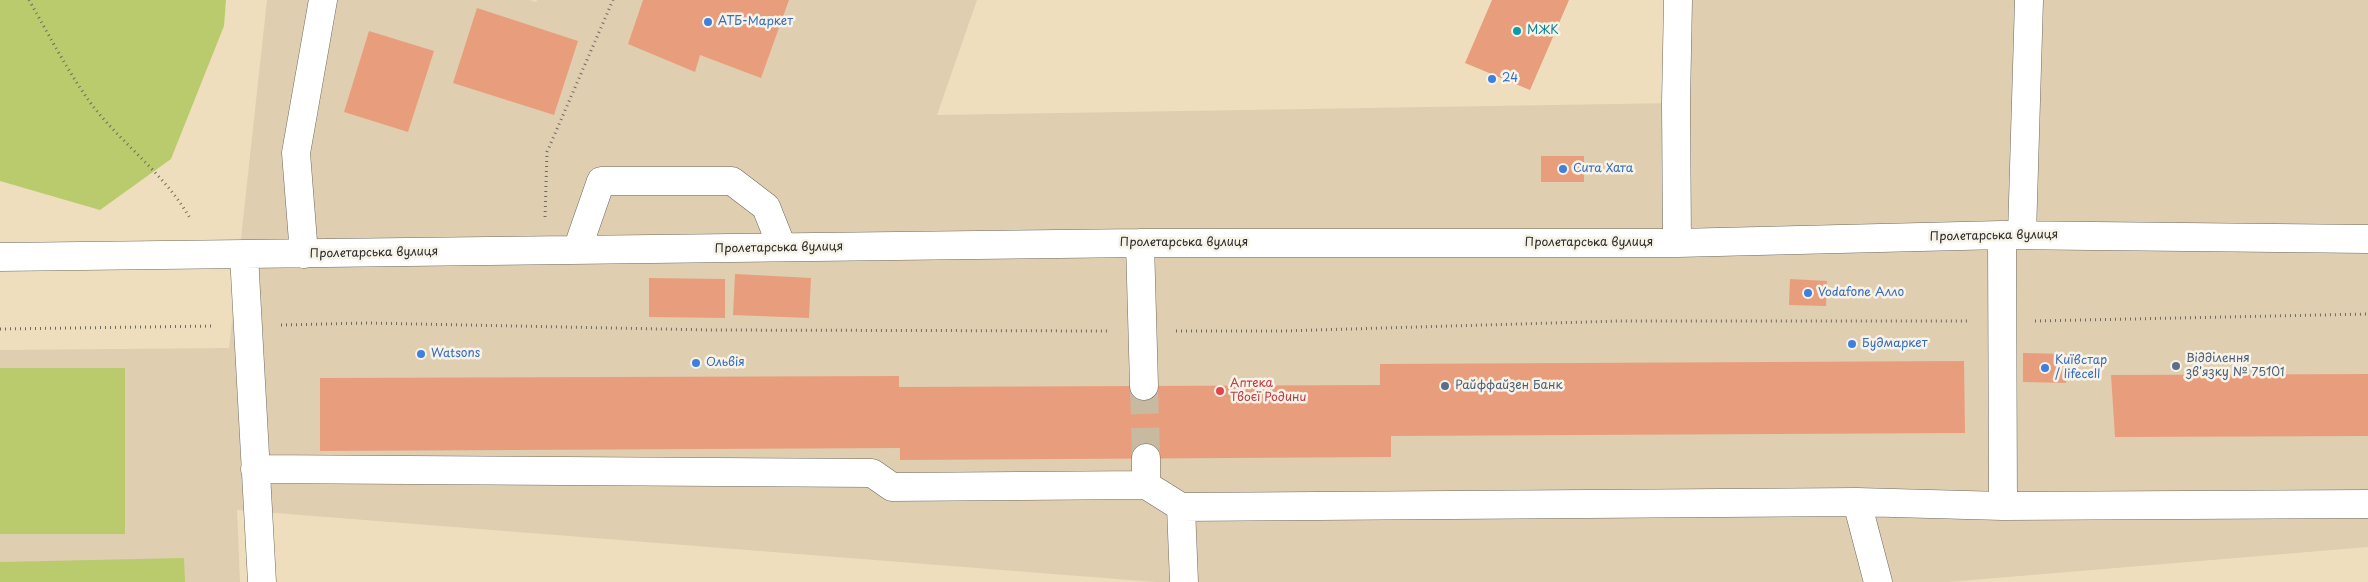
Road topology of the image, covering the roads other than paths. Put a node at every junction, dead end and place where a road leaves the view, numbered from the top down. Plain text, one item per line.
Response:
1 (323, 0) edge
2 (1678, 0) edge
3 (2029, 0) edge
4 (2012, 235) junction
5 (2368, 239) edge
6 (1140, 243) junction
7 (1677, 243) junction
8 (782, 247) junction
9 (576, 250) junction
10 (304, 254) junction
11 (244, 255) junction
12 (0, 257) edge
13 (1144, 386) tunnel mouth
14 (1146, 458) tunnel mouth
15 (255, 469) junction
16 (1146, 485) junction
17 (1857, 502) junction
18 (2368, 504) edge
19 (2003, 506) junction
20 (1181, 507) junction
21 (262, 582) edge
22 (1184, 582) edge
23 (1878, 582) edge

1 - 10 street
2 - 7 street
3 - 4 street
4 - 5 street, Пролетарська вулиця
4 - 7 street, Пролетарська вулиця
4 - 19 street
6 - 7 street, Пролетарська вулиця
6 - 8 street, Пролетарська вулиця
6 - 13 street
8 - 9 street, Пролетарська вулиця
8 - 9 street
9 - 10 street, Пролетарська вулиця
10 - 11 street, Пролетарська вулиця
11 - 12 street, Пролетарська вулиця
11 - 15 street
14 - 16 street
15 - 16 street
15 - 21 street
16 - 20 street
17 - 19 street
17 - 20 street
17 - 23 street
18 - 19 street
20 - 22 street

